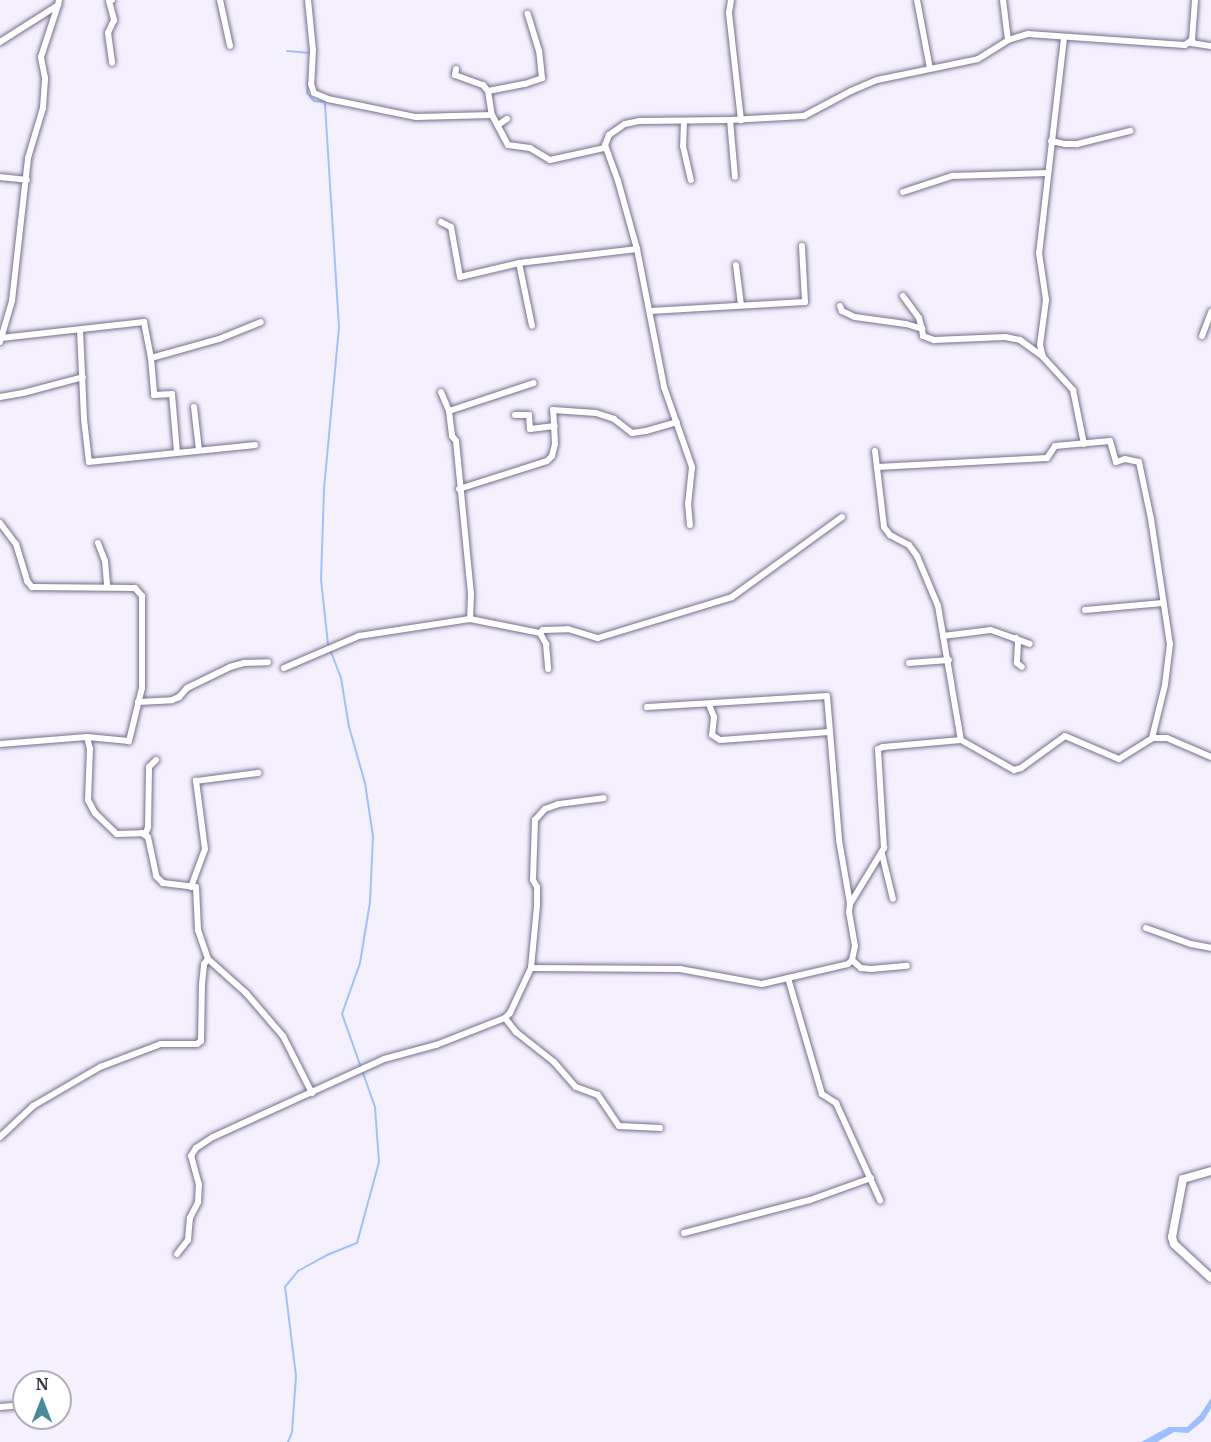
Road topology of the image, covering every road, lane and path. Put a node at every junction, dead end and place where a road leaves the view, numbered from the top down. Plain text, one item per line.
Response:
1 (112, 0) edge
2 (220, 0) edge
3 (308, 0) edge
4 (731, 0) edge
5 (917, 0) edge
6 (1003, 0) edge
7 (1195, 0) edge
8 (58, 2) edge
9 (528, 14) dead end
10 (1064, 38) junction
11 (1008, 40) junction
12 (1191, 41) junction
13 (0, 42) edge
14 (230, 46) dead end
15 (1211, 46) edge
16 (112, 63) dead end
17 (456, 69) dead end
18 (930, 69) junction
19 (488, 91) junction
20 (492, 115) junction
21 (507, 119) dead end
22 (730, 120) junction
23 (741, 120) junction
24 (684, 121) junction
25 (498, 125) junction
26 (1130, 131) dead end
27 (1051, 141) junction
28 (605, 145) junction
29 (1048, 173) junction
30 (0, 177) edge
31 (735, 177) dead end
32 (27, 180) junction
33 (691, 180) dead end
34 (903, 192) dead end
35 (441, 222) dead end
36 (802, 246) dead end
37 (637, 249) junction
38 (519, 262) junction
39 (736, 265) dead end
40 (903, 296) dead end
41 (741, 305) junction
42 (840, 306) dead end
43 (650, 311) junction
44 (1211, 312) edge
45 (261, 322) dead end
46 (532, 326) dead end
47 (922, 329) junction
48 (80, 330) junction
49 (1202, 336) dead end
50 (0, 340) edge
51 (1043, 357) junction
52 (151, 358) junction
53 (82, 377) junction
54 (534, 383) dead end
55 (441, 392) dead end
56 (0, 397) edge
57 (194, 407) dead end
58 (450, 411) junction
59 (515, 416) dead end
60 (677, 422) junction
61 (555, 426) junction
62 (1084, 444) junction
63 (255, 445) dead end
64 (199, 450) junction
65 (875, 451) dead end
66 (177, 452) junction
67 (877, 467) junction
68 (459, 489) junction
69 (842, 517) dead end
70 (0, 523) edge
71 (690, 525) dead end
72 (98, 543) dead end
73 (107, 586) junction
74 (1163, 603) junction
75 (1085, 610) dead end
76 (470, 620) junction
77 (540, 633) junction
78 (944, 636) junction
79 (1016, 637) junction
80 (1030, 644) dead end
81 (949, 660) junction
82 (268, 662) dead end
83 (909, 663) dead end
84 (1022, 667) dead end
85 (284, 668) dead end
86 (548, 669) dead end
87 (138, 702) junction
88 (647, 707) dead end
89 (710, 707) dead end
90 (830, 732) junction
91 (87, 737) junction
92 (1152, 738) junction
93 (962, 740) junction
94 (0, 744) edge
95 (1211, 757) edge
96 (156, 760) dead end
97 (258, 773) dead end
98 (604, 798) dead end
99 (146, 835) junction
100 (882, 854) junction
101 (191, 886) junction
102 (893, 898) dead end
103 (850, 904) junction
104 (1146, 928) dead end
105 (1211, 948) edge
106 (208, 959) junction
107 (852, 960) junction
108 (907, 966) dead end
109 (531, 968) junction
110 (788, 978) junction
111 (505, 1018) junction
112 (312, 1093) junction
113 (660, 1128) dead end
114 (0, 1137) edge
115 (1211, 1171) edge
116 (870, 1178) junction
117 (880, 1200) dead end
118 (684, 1233) dead end
119 (177, 1254) dead end
120 (1211, 1278) edge

1 - 16 street
2 - 14 street
3 - 20 street
4 - 23 street
5 - 18 street
6 - 11 street
7 - 12 street
8 - 13 street
8 - 32 street
9 - 19 street
10 - 11 street
10 - 12 street
10 - 27 street
11 - 18 street
12 - 15 street
17 - 19 street
18 - 23 street
19 - 20 street
20 - 25 street
21 - 25 street
22 - 23 street
22 - 24 street
22 - 31 street
24 - 28 street
24 - 33 street
25 - 28 street
26 - 27 street
27 - 29 street
28 - 37 street
29 - 34 street
29 - 51 street
30 - 32 street
32 - 50 street
35 - 38 street
36 - 41 street
37 - 38 street
37 - 43 street
38 - 46 street
39 - 41 street
40 - 47 street
41 - 43 street
42 - 47 street
43 - 60 street
44 - 49 street
45 - 52 street
47 - 51 street
48 - 50 street
48 - 52 street
48 - 53 street
51 - 62 street
52 - 66 street
53 - 56 street
53 - 66 street
54 - 58 street
55 - 58 street
57 - 64 street
58 - 68 street
59 - 61 street
60 - 61 street
60 - 71 street
61 - 68 street
62 - 67 street
62 - 74 street
63 - 64 street
64 - 66 street
65 - 67 street
67 - 78 street
68 - 76 street
69 - 77 street
70 - 73 street
72 - 73 street
73 - 87 street
74 - 75 street
74 - 92 street
76 - 77 street
76 - 85 street
77 - 86 street
78 - 79 street
78 - 81 street
79 - 80 street
79 - 84 street
81 - 83 street
81 - 93 street
82 - 87 street
87 - 91 street
88 - 90 street
89 - 90 street
90 - 103 street
91 - 94 street
91 - 99 street
92 - 93 street
92 - 95 street
93 - 100 street
96 - 99 street
97 - 101 street
98 - 109 street
99 - 101 street
100 - 102 street
100 - 103 street
101 - 106 street
103 - 107 street
104 - 105 street
106 - 112 street
106 - 114 street
107 - 108 street
107 - 110 street
109 - 110 street
109 - 111 street
110 - 116 street
111 - 112 street
111 - 113 street
112 - 119 street
115 - 120 street
116 - 117 street
116 - 118 street

